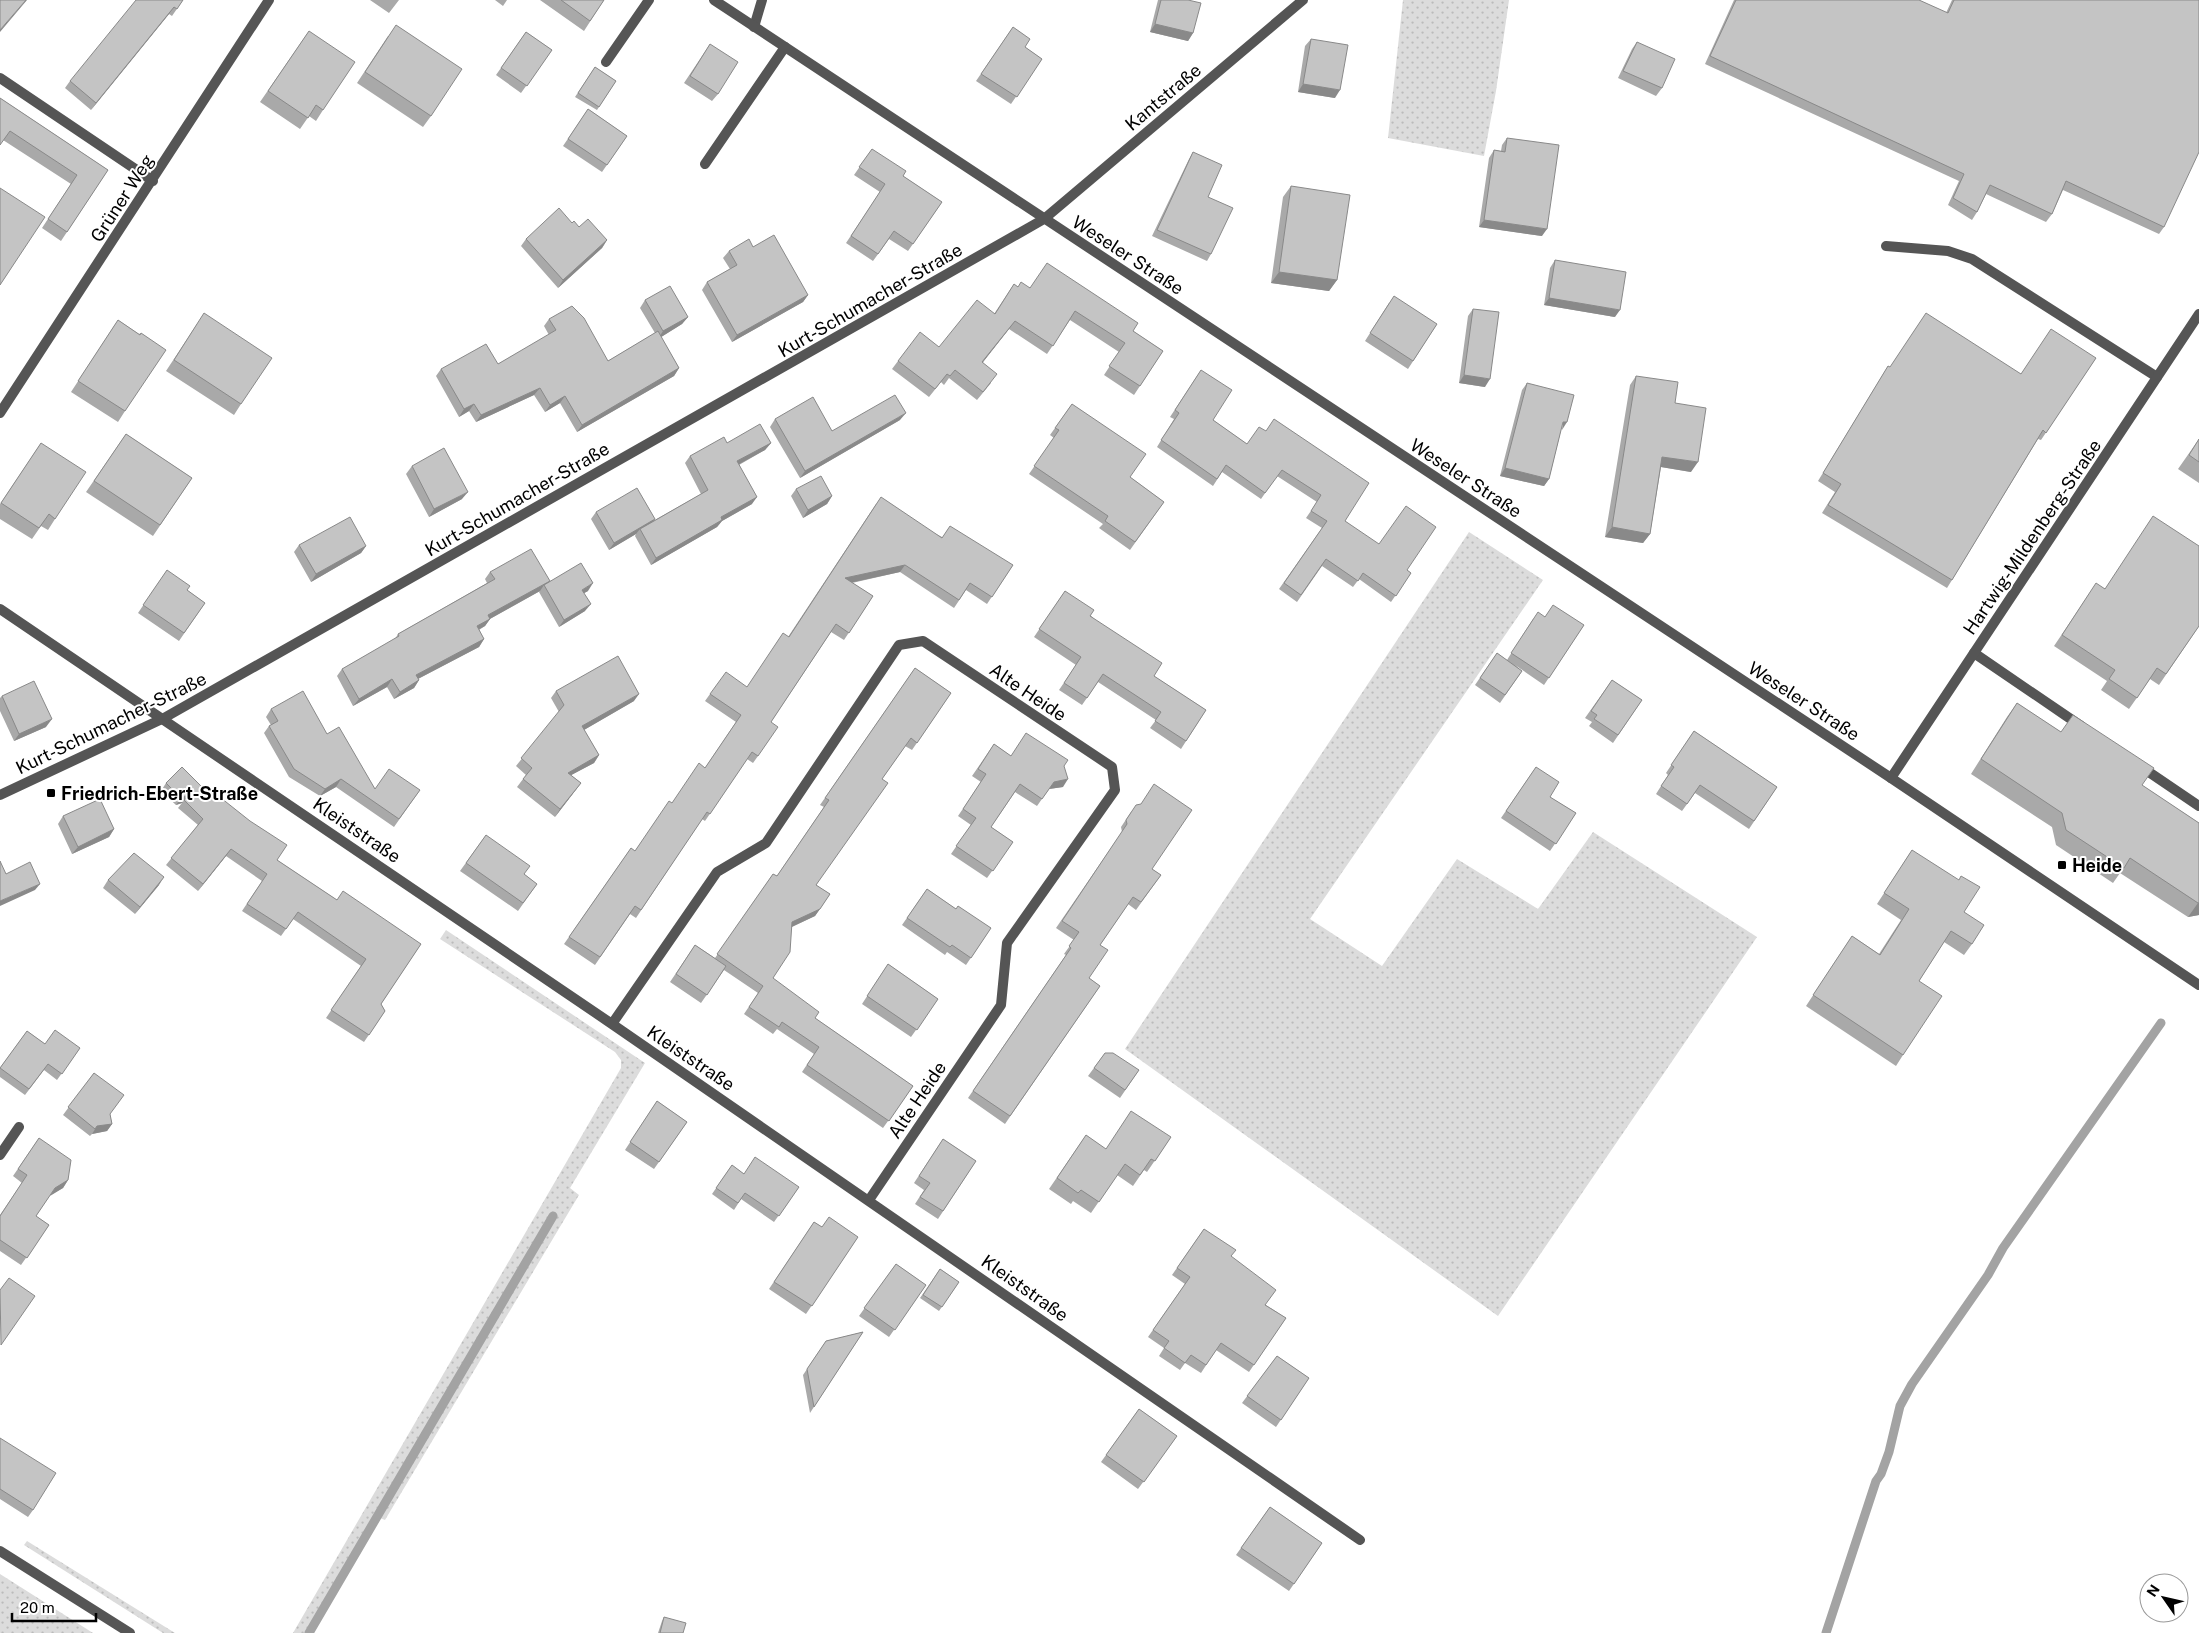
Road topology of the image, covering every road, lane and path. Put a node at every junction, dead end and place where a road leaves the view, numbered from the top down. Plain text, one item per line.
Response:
1 (269, 0) edge
2 (648, 0) edge
3 (714, 0) edge
4 (762, 0) edge
5 (1303, 0) edge
6 (754, 27) junction
7 (785, 47) junction
8 (606, 62) dead end
9 (0, 78) edge
10 (705, 164) dead end
11 (153, 181) junction
12 (1044, 219) junction
13 (1886, 246) dead end
14 (2199, 314) edge
15 (2157, 377) junction
16 (0, 413) edge
17 (0, 609) edge
18 (1974, 654) junction
19 (164, 718) junction
20 (2094, 734) edge
21 (2134, 762) edge
22 (1891, 778) junction
23 (0, 795) edge
24 (2199, 806) edge
25 (2199, 986) edge
26 (612, 1024) junction
27 (19, 1128) dead end
28 (0, 1155) edge
29 (869, 1200) junction
30 (1360, 1540) dead end
31 (0, 1551) edge
32 (130, 1633) edge

1 - 11 street, Grüner Weg
2 - 8 street
3 - 6 street, Weseler Straße
4 - 6 street
5 - 12 street, Kantstraße
6 - 7 street, Weseler Straße
7 - 10 street
7 - 12 street, Weseler Straße
9 - 11 street
11 - 16 street, Grüner Weg
12 - 19 street, Kurt-Schumacher-Straße
12 - 22 street, Weseler Straße
13 - 15 street
14 - 15 street, Hartwig-Mildenberg-Straße
15 - 18 street, Hartwig-Mildenberg-Straße
17 - 19 street, Kleiststraße
18 - 20 street
18 - 22 street, Hartwig-Mildenberg-Straße
19 - 23 street, Kurt-Schumacher-Straße
19 - 26 street, Kleiststraße
21 - 24 street
22 - 25 street, Weseler Straße
26 - 29 street, Kleiststraße
26 - 29 street, Alte Heide
27 - 28 street
29 - 30 street, Kleiststraße
31 - 32 street

